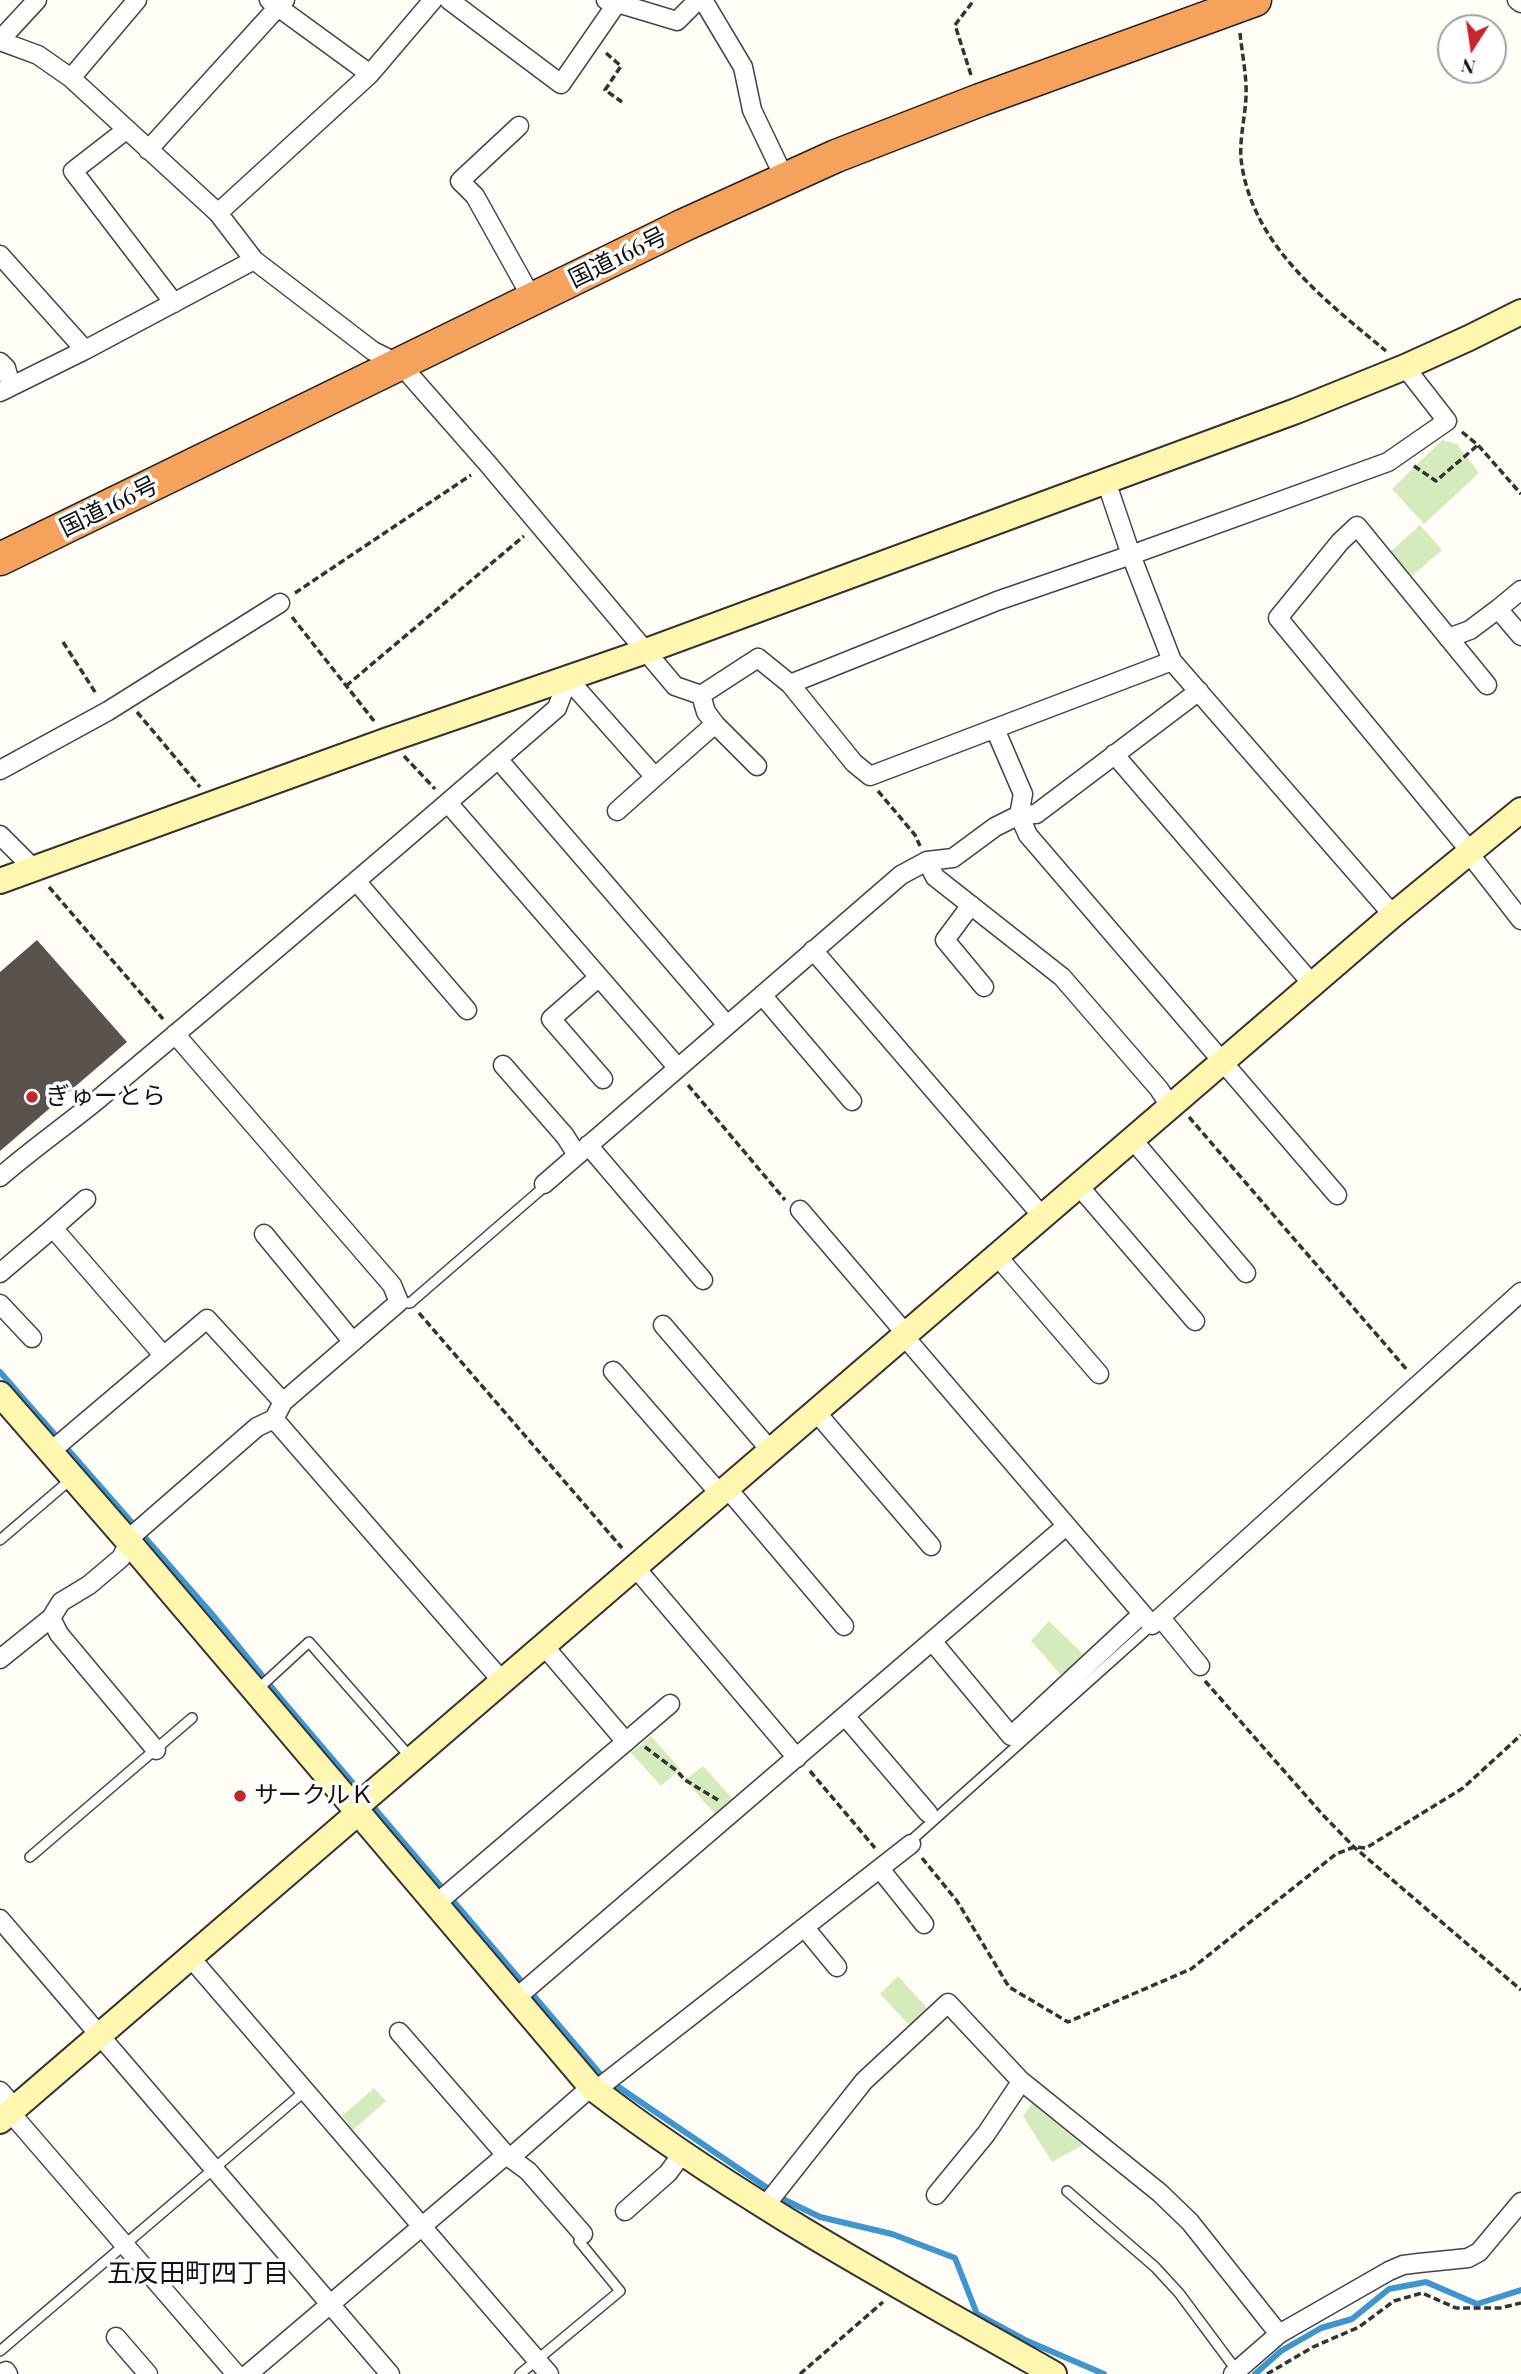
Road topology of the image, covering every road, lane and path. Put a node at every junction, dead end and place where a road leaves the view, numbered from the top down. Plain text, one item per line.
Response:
1 (37, 0) edge
2 (137, 0) edge
3 (433, 0) edge
4 (449, 0) edge
5 (701, 0) edge
6 (974, 0) edge
7 (277, 2) edge
8 (611, 2) edge
9 (1246, 3) edge
10 (591, 40) junction
11 (0, 41) edge
12 (370, 74) junction
13 (71, 78) junction
14 (980, 100) junction
15 (622, 102) dead end
16 (519, 126) dead end
17 (126, 130) junction
18 (148, 150) junction
19 (785, 179) junction
20 (218, 213) junction
21 (0, 255) edge
22 (254, 260) junction
23 (533, 300) junction
24 (174, 303) junction
25 (1521, 312) edge
26 (85, 350) junction
27 (0, 362) edge
28 (401, 365) junction
29 (1405, 367) junction
30 (6, 389) edge
31 (1447, 421) junction
32 (1478, 445) junction
33 (1401, 453) junction
34 (488, 464) junction
35 (1106, 481) junction
36 (1521, 494) edge
37 (539, 524) junction
38 (1131, 555) junction
39 (0, 559) edge
40 (1521, 590) edge
41 (280, 603) junction
42 (1498, 609) junction
43 (1521, 636) edge
44 (1448, 638) junction
45 (63, 642) dead end
46 (646, 651) junction
47 (1172, 662) junction
48 (568, 679) junction
49 (790, 684) junction
50 (1487, 685) dead end
51 (346, 686) junction
52 (1199, 691) junction
53 (701, 695) junction
54 (127, 700) junction
55 (108, 712) junction
56 (715, 724) junction
57 (995, 729) junction
58 (388, 740) junction
59 (1114, 754) junction
60 (498, 759) junction
61 (757, 766) dead end
62 (0, 770) edge
63 (870, 776) junction
64 (655, 777) junction
65 (200, 787) dead end
66 (448, 803) junction
67 (1521, 810) edge
68 (617, 811) dead end
69 (1019, 815) junction
70 (0, 835) edge
71 (1469, 852) junction
72 (927, 861) junction
73 (33, 868) junction
74 (0, 881) edge
75 (356, 881) junction
76 (971, 905) junction
77 (1393, 915) junction
78 (1521, 920) edge
79 (813, 950) junction
80 (599, 977) junction
81 (1313, 985) junction
82 (984, 987) dead end
83 (762, 995) junction
84 (467, 1010) dead end
85 (727, 1025) junction
86 (176, 1034) junction
87 (1224, 1061) junction
88 (503, 1065) dead end
89 (677, 1069) junction
90 (603, 1079) dead end
91 (852, 1101) dead end
92 (1170, 1107) junction
93 (1132, 1139) junction
94 (583, 1150) junction
95 (0, 1177) edge
96 (544, 1184) joint
97 (1078, 1185) junction
98 (1338, 1195) dead end
99 (86, 1199) dead end
100 (800, 1210) joint
101 (1041, 1216) junction
102 (53, 1228) junction
103 (264, 1234) dead end
104 (997, 1256) junction
105 (0, 1273) edge
106 (1246, 1273) dead end
107 (703, 1280) dead end
108 (1521, 1292) edge
109 (405, 1303) junction
110 (0, 1304) edge
111 (1195, 1321) dead end
112 (663, 1325) dead end
113 (905, 1335) junction
114 (32, 1338) dead end
115 (353, 1342) junction
116 (163, 1355) junction
117 (613, 1371) dead end
118 (1099, 1374) dead end
119 (1419, 1383) junction
120 (283, 1402) junction
121 (6, 1405) edge
122 (816, 1412) junction
123 (274, 1419) junction
124 (58, 1445) junction
125 (771, 1451) junction
126 (73, 1478) junction
127 (724, 1491) junction
128 (1066, 1526) junction
129 (135, 1534) junction
130 (0, 1540) edge
131 (931, 1546) dead end
132 (636, 1566) junction
133 (51, 1618) junction
134 (1151, 1619) junction
135 (844, 1626) dead end
136 (932, 1641) junction
137 (544, 1646) junction
138 (0, 1659) edge
139 (1200, 1666) joint
140 (502, 1682) junction
141 (263, 1685) junction
142 (670, 1704) dead end
143 (845, 1716) junction
144 (192, 1718) dead end
145 (1521, 1735) edge
146 (631, 1738) junction
147 (156, 1750) junction
148 (798, 1757) junction
149 (412, 1760) junction
150 (362, 1804) junction
151 (732, 1813) junction
152 (928, 1813) dead end
153 (911, 1844) junction
154 (1354, 1847) junction
155 (30, 1857) dead end
156 (884, 1866) junction
157 (444, 1897) junction
158 (0, 1919) edge
159 (924, 1924) dead end
160 (805, 1928) junction
161 (190, 1957) junction
162 (837, 1967) dead end
163 (1521, 1990) edge
164 (524, 1991) junction
165 (399, 2032) dead end
166 (99, 2036) junction
167 (1021, 2082) junction
168 (602, 2084) junction
169 (305, 2091) junction
170 (6, 2108) edge
171 (682, 2154) junction
172 (508, 2157) junction
173 (214, 2169) junction
174 (1068, 2191) dead end
175 (936, 2195) dead end
176 (772, 2198) junction
177 (1521, 2202) edge
178 (625, 2211) dead end
179 (421, 2227) junction
180 (583, 2234) joint
181 (125, 2244) junction
182 (900, 2286) junction
183 (1521, 2302) edge
184 (330, 2304) junction
185 (1279, 2334) junction
186 (116, 2337) dead end
187 (0, 2351) edge
188 (537, 2360) junction
189 (1235, 2372) edge
190 (148, 2374) edge
191 (236, 2374) edge
192 (248, 2374) edge
193 (390, 2374) edge
194 (520, 2374) edge
195 (549, 2374) edge
196 (800, 2374) edge
197 (1054, 2374) edge
198 (1267, 2374) edge

1 - 11 street
2 - 13 street
3 - 12 street
4 - 10 street
5 - 8 street
5 - 19 street
6 - 14 path
7 - 12 street
7 - 18 street
8 - 10 street
9 - 14 highway, 国道166号
9 - 29 path
10 - 15 path
11 - 13 street
12 - 20 street
13 - 17 street
14 - 19 highway, 国道166号
16 - 23 street
17 - 18 street
17 - 24 street
18 - 20 street
19 - 23 highway, 国道166号
20 - 22 street
21 - 26 street
22 - 24 street
22 - 28 street
23 - 28 highway, 国道166号
24 - 26 street
25 - 29 street
26 - 30 street
27 - 30 street
28 - 34 street
28 - 39 highway, 国道166号
29 - 31 street
29 - 35 street
31 - 32 path
31 - 33 street
32 - 33 path
32 - 36 path
33 - 38 street
34 - 37 street
34 - 41 path
35 - 38 street
35 - 46 street
37 - 46 street
37 - 51 path
38 - 47 street
38 - 49 street
40 - 42 street
41 - 51 path
41 - 54 street
42 - 43 street
42 - 44 street
44 - 50 street
44 - 71 street
45 - 55 path
46 - 48 street
46 - 53 street
47 - 52 street
47 - 57 street
48 - 58 street
48 - 60 street
48 - 64 street
49 - 53 street
49 - 63 street
51 - 58 path
52 - 59 street
52 - 77 street
53 - 56 street
54 - 55 street
54 - 65 path
55 - 62 street
56 - 61 street
56 - 64 street
57 - 63 street
57 - 69 street
58 - 66 path
58 - 73 street
59 - 69 street
59 - 81 street
60 - 66 street
60 - 85 street
63 - 72 path
64 - 68 street
66 - 75 street
66 - 80 street
67 - 71 street
69 - 72 street
69 - 87 street
70 - 73 street
71 - 77 street
71 - 78 street
72 - 76 street
72 - 79 street
73 - 74 street
73 - 86 path
75 - 84 street
75 - 86 street
76 - 82 street
76 - 92 street
77 - 81 street
79 - 83 street
79 - 101 street
80 - 89 street
80 - 90 street
81 - 87 street
83 - 85 street
83 - 91 street
85 - 89 street
86 - 95 street
86 - 109 street
87 - 92 street
87 - 98 street
88 - 94 street
89 - 94 street
89 - 100 path
92 - 93 street
92 - 119 path
93 - 97 street
93 - 106 street
94 - 96 street
94 - 107 street
96 - 109 lane
97 - 101 street
97 - 111 street
99 - 102 street
100 - 113 street
101 - 104 street
102 - 105 street
102 - 116 street
103 - 115 street
104 - 113 street
104 - 118 street
108 - 119 street
109 - 115 street
109 - 132 path
110 - 114 street
112 - 125 street
113 - 122 street
113 - 128 street
115 - 120 street
116 - 120 street
116 - 124 street
117 - 127 street
119 - 134 street
120 - 123 street
121 - 124 street
122 - 125 street
122 - 131 street
123 - 129 street
123 - 140 street
124 - 126 street
125 - 127 street
126 - 129 street
126 - 130 lane
127 - 132 street
127 - 135 street
128 - 134 street
128 - 136 street
129 - 133 street
129 - 141 street
132 - 137 street
132 - 148 street
133 - 138 street
133 - 147 street
134 - 136 street
134 - 139 street
134 - 153 lane
136 - 143 street
137 - 140 street
137 - 146 street
139 - 154 path
140 - 149 street
141 - 149 lane
141 - 150 street
142 - 146 street
143 - 148 street
143 - 152 street
144 - 147 lane
145 - 154 path
146 - 151 path
146 - 157 street
147 - 155 lane
148 - 151 street
148 - 156 path
149 - 150 street
150 - 157 street
150 - 161 street
151 - 164 street
153 - 154 path
153 - 156 street
154 - 163 path
156 - 159 street
156 - 160 street
157 - 164 street
158 - 166 street
160 - 162 street
160 - 168 street
161 - 166 street
161 - 169 street
164 - 168 street
165 - 172 street
166 - 170 street
166 - 173 street
167 - 175 street
167 - 176 street
167 - 185 street
168 - 171 street
168 - 172 street
169 - 173 lane
169 - 179 street
170 - 181 street
171 - 176 street
171 - 178 street
172 - 179 street
172 - 180 street
173 - 181 lane
173 - 184 street
174 - 189 lane
176 - 182 street
177 - 185 street
179 - 184 street
179 - 188 street
180 - 188 lane
181 - 187 lane
181 - 191 street
182 - 196 path
182 - 197 street
183 - 198 path
184 - 192 street
184 - 193 street
185 - 189 street
186 - 190 street
188 - 194 lane
188 - 195 street

